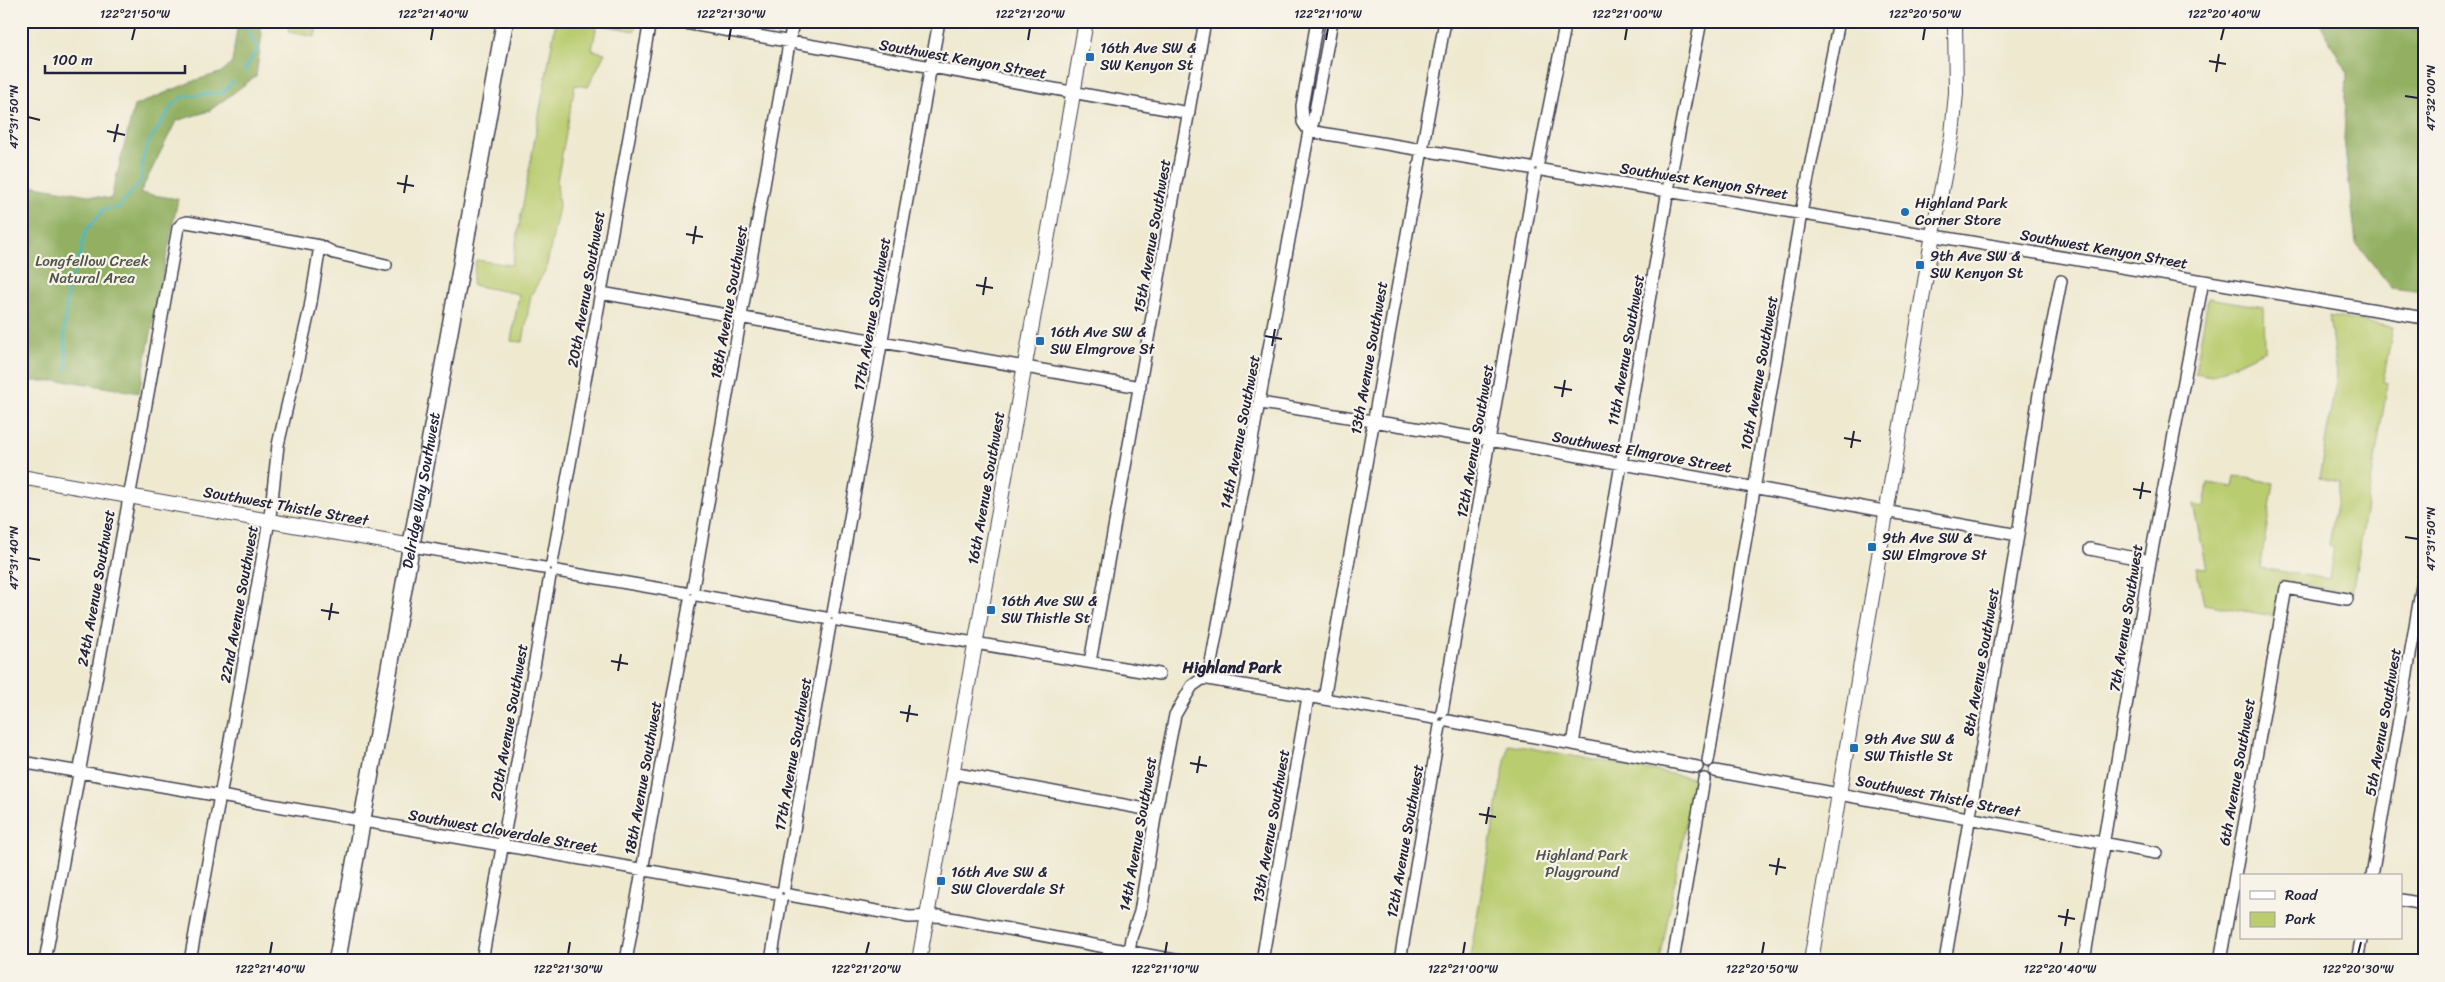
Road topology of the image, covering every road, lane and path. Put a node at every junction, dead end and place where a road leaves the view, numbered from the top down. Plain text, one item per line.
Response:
1 (505, 21) edge
2 (650, 21) edge
3 (674, 21) edge
4 (793, 21) edge
5 (940, 21) edge
6 (1086, 21) edge
7 (1205, 21) edge
8 (1317, 21) edge
9 (1332, 21) edge
10 (1445, 21) edge
11 (1566, 21) edge
12 (1702, 21) edge
13 (1839, 21) edge
14 (1955, 21) edge
15 (789, 43) junction
16 (931, 68) junction
17 (1074, 94) junction
18 (1189, 113) junction
19 (1309, 131) junction
20 (1422, 150) junction
21 (1536, 169) junction
22 (1668, 190) junction
23 (1802, 213) junction
24 (1933, 234) junction
25 (320, 246) junction
26 (386, 265) dead end
27 (2061, 280) dead end
28 (2203, 281) junction
29 (601, 293) junction
30 (741, 318) junction
31 (2424, 318) edge
32 (882, 342) junction
33 (1025, 368) junction
34 (1140, 387) junction
35 (1261, 403) junction
36 (1373, 421) junction
37 (1490, 440) junction
38 (1623, 464) junction
39 (21, 477) edge
40 (1755, 488) junction
41 (128, 494) junction
42 (1888, 513) junction
43 (269, 520) junction
44 (2018, 535) junction
45 (412, 546) junction
46 (2090, 549) dead end
47 (2150, 561) junction
48 (551, 570) junction
49 (2424, 574) edge
50 (691, 594) junction
51 (2347, 599) dead end
52 (2416, 613) edge
53 (832, 619) junction
54 (976, 644) junction
55 (1090, 662) junction
56 (1159, 674) dead end
57 (1208, 679) junction
58 (1308, 697) junction
59 (1324, 699) junction
60 (1441, 719) junction
61 (1573, 744) junction
62 (1708, 761) junction
63 (21, 762) edge
64 (1697, 767) junction
65 (1715, 771) junction
66 (79, 772) junction
67 (952, 773) junction
68 (1704, 779) junction
69 (1839, 794) junction
70 (220, 796) junction
71 (1156, 811) junction
72 (1969, 818) junction
73 (362, 821) junction
74 (2104, 844) junction
75 (503, 846) junction
76 (2156, 853) dead end
77 (642, 870) junction
78 (2372, 874) edge
79 (783, 894) junction
80 (2402, 900) edge
81 (2424, 904) edge
82 (927, 916) junction
83 (2361, 940) dead end
84 (1128, 956) edge
85 (45, 961) edge
86 (190, 961) edge
87 (337, 961) edge
88 (482, 961) edge
89 (626, 961) edge
90 (771, 961) edge
91 (919, 961) edge
92 (1180, 961) edge
93 (1262, 961) edge
94 (1400, 961) edge
95 (1673, 961) edge
96 (1811, 961) edge
97 (1945, 961) edge
98 (2084, 961) edge
99 (2220, 961) edge
100 (2357, 961) edge

1 - 45 main road, Delridge Way Southwest
2 - 29 street, 20th Avenue Southwest
3 - 15 street, Southwest Kenyon Street
4 - 15 street, 18th Avenue Southwest
5 - 16 street, 17th Avenue Southwest
6 - 17 street, 16th Avenue Southwest
7 - 18 street, 15th Avenue Southwest
8 - 19 street, 14th Avenue Southwest
9 - 19 street, 14th Avenue Southwest
10 - 20 street, 13th Avenue Southwest
11 - 21 street, 12th Avenue Southwest
12 - 22 street, 11th Avenue Southwest
13 - 23 street, 10th Avenue Southwest
14 - 24 street
15 - 16 street, Southwest Kenyon Street
15 - 30 street, 18th Avenue Southwest
16 - 17 street, Southwest Kenyon Street
16 - 32 street, 17th Avenue Southwest
17 - 18 street, Southwest Kenyon Street
17 - 33 street, 16th Avenue Southwest
18 - 34 street, 15th Avenue Southwest
19 - 20 street, Southwest Kenyon Street
19 - 35 street, 14th Avenue Southwest
20 - 21 street, Southwest Kenyon Street
20 - 36 street, 13th Avenue Southwest
21 - 22 street, Southwest Kenyon Street
21 - 37 street, 12th Avenue Southwest
22 - 23 street, Southwest Kenyon Street
22 - 38 street, 11th Avenue Southwest
23 - 24 street, Southwest Kenyon Street
23 - 40 street, 10th Avenue Southwest
24 - 28 street, Southwest Kenyon Street
24 - 42 street
25 - 26 street
25 - 41 street, 24th Avenue Southwest
25 - 43 street, 22nd Avenue Southwest
27 - 44 street, 8th Avenue Southwest
28 - 31 street, Southwest Kenyon Street
28 - 47 street, 7th Avenue Southwest
29 - 30 street
29 - 48 street, 20th Avenue Southwest
30 - 32 street
30 - 50 street, 18th Avenue Southwest
32 - 33 street
32 - 53 street, 17th Avenue Southwest
33 - 34 street
33 - 54 street, 16th Avenue Southwest
34 - 55 street, 15th Avenue Southwest
35 - 36 street, Southwest Elmgrove Street
35 - 57 street, 14th Avenue Southwest
36 - 37 street, Southwest Elmgrove Street
36 - 59 street, 13th Avenue Southwest
37 - 38 street, Southwest Elmgrove Street
37 - 60 street, 12th Avenue Southwest
38 - 40 street, Southwest Elmgrove Street
38 - 61 street, 11th Avenue Southwest
39 - 41 street, Southwest Thistle Street
40 - 42 street, Southwest Elmgrove Street
40 - 62 street, 10th Avenue Southwest
41 - 43 street, Southwest Thistle Street
41 - 66 street, 24th Avenue Southwest
42 - 44 street, Southwest Elmgrove Street
42 - 69 street
43 - 45 street, Southwest Thistle Street
43 - 70 street, 22nd Avenue Southwest
44 - 72 street, 8th Avenue Southwest
45 - 48 street, Southwest Thistle Street
45 - 73 main road, Delridge Way Southwest
46 - 47 street
47 - 74 street, 7th Avenue Southwest
48 - 50 street, Southwest Thistle Street
48 - 75 street, 20th Avenue Southwest
49 - 52 street, 5th Avenue Southwest
50 - 53 street, Southwest Thistle Street
50 - 77 street, 18th Avenue Southwest
51 - 99 street, 6th Avenue Southwest
52 - 78 street, 5th Avenue Southwest
53 - 54 street, Southwest Thistle Street
53 - 79 street, 17th Avenue Southwest
54 - 55 street, Southwest Thistle Street
54 - 67 street, 16th Avenue Southwest
55 - 56 street, Southwest Thistle Street
57 - 58 street
57 - 71 street, 14th Avenue Southwest
58 - 59 street
58 - 93 street, 13th Avenue Southwest
59 - 60 street
60 - 61 street
60 - 94 street, 12th Avenue Southwest
61 - 64 street
62 - 64 street
62 - 65 street
63 - 66 street, Southwest Cloverdale Street
64 - 68 street
65 - 68 street
65 - 69 street, Southwest Thistle Street
66 - 70 street, Southwest Cloverdale Street
66 - 85 street, 24th Avenue Southwest
67 - 71 street
67 - 82 street, 16th Avenue Southwest
68 - 95 street
69 - 72 street, Southwest Thistle Street
69 - 96 street
70 - 73 street, Southwest Cloverdale Street
70 - 86 street, 22nd Avenue Southwest
71 - 84 street, 14th Avenue Southwest
72 - 74 street, Southwest Thistle Street
72 - 97 street, 8th Avenue Southwest
73 - 75 street, Southwest Cloverdale Street
73 - 87 main road, Delridge Way Southwest
74 - 76 street, Southwest Thistle Street
74 - 98 street, 7th Avenue Southwest
75 - 77 street, Southwest Cloverdale Street
75 - 88 street, 20th Avenue Southwest
77 - 79 street, Southwest Cloverdale Street
77 - 89 street, 18th Avenue Southwest
79 - 82 street, Southwest Cloverdale Street
79 - 90 street, 17th Avenue Southwest
80 - 81 street
82 - 84 street, Southwest Cloverdale Street
82 - 91 street, 16th Avenue Southwest
83 - 100 street
84 - 92 street, Southwest Cloverdale Street

